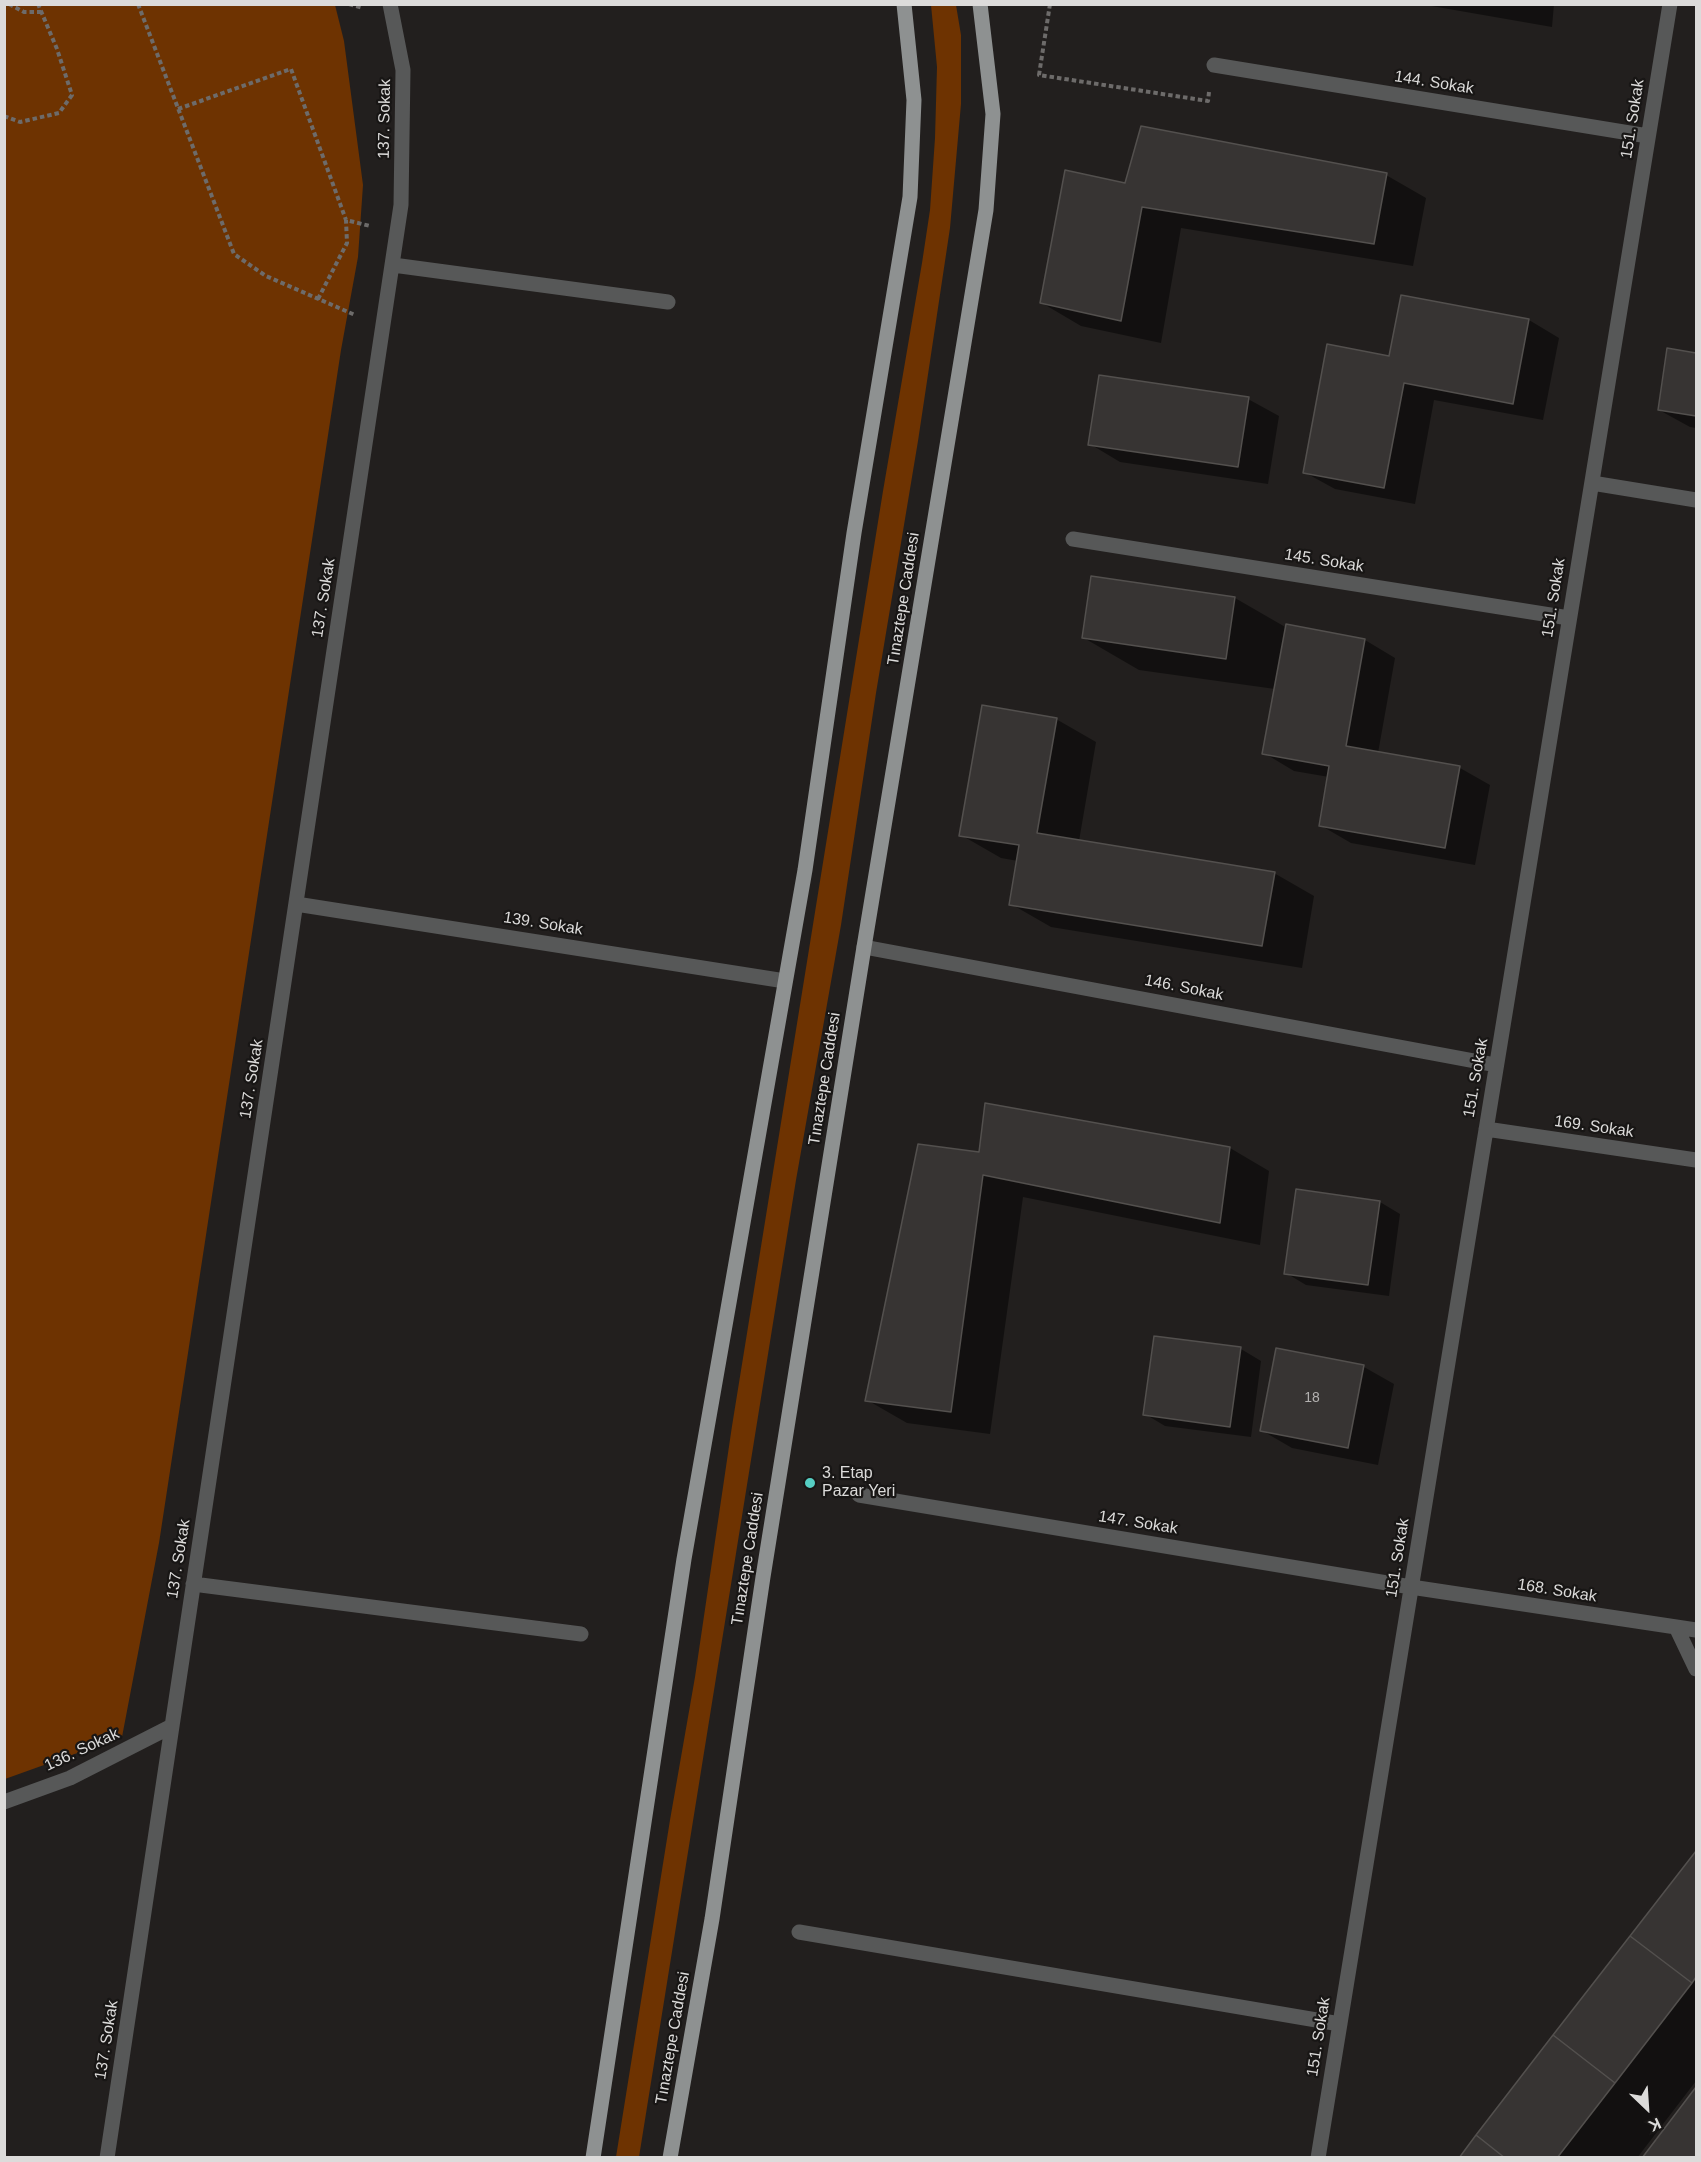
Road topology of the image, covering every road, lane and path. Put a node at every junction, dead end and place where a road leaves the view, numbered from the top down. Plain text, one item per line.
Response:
1 (9, 4) edge
2 (38, 4) edge
3 (138, 4) edge
4 (390, 4) edge
5 (904, 4) edge
6 (981, 4) edge
7 (1050, 4) edge
8 (1670, 4) edge
9 (41, 12) junction
10 (1214, 65) joint
11 (178, 110) junction
12 (4, 116) edge
13 (1648, 136) junction
14 (346, 220) junction
15 (397, 234) junction
16 (393, 265) junction
17 (318, 299) junction
18 (668, 302) dead end
19 (383, 327) junction
20 (1592, 483) junction
21 (1696, 500) edge
22 (1073, 539) dead end
23 (1569, 618) junction
24 (296, 904) junction
25 (864, 947) junction
26 (785, 981) junction
27 (1497, 1065) junction
28 (1486, 1129) junction
29 (1696, 1160) edge
30 (859, 1495) dead end
31 (194, 1584) junction
32 (1411, 1587) junction
33 (1676, 1627) junction
34 (1696, 1630) edge
35 (581, 1634) dead end
36 (1696, 1669) edge
37 (172, 1726) junction
38 (4, 1802) edge
39 (799, 1932) dead end
40 (1340, 2024) junction
41 (107, 2157) edge
42 (593, 2157) edge
43 (670, 2157) edge
44 (1318, 2157) edge

1 - 9 path
2 - 9 path
3 - 11 path
4 - 15 street, 137. Sokak
5 - 26 main road
6 - 25 main road, Tınaztepe Caddesi
7 - 10 path
8 - 13 street, 151. Sokak
9 - 12 path
10 - 13 street, 144. Sokak
11 - 14 path
11 - 17 path
13 - 20 street, 151. Sokak
14 - 15 path
14 - 17 path
15 - 16 street, 137. Sokak
16 - 18 street
16 - 19 street, 137. Sokak
17 - 19 path
19 - 24 street, 137. Sokak
20 - 21 street
20 - 23 street, 151. Sokak
22 - 23 street, 145. Sokak
23 - 27 street, 151. Sokak
24 - 26 street, 139. Sokak
24 - 31 street, 137. Sokak
25 - 27 street, 146. Sokak
25 - 43 main road, Tınaztepe Caddesi
26 - 42 main road
27 - 28 street, 151. Sokak
28 - 29 street, 169. Sokak
28 - 32 street, 151. Sokak
30 - 32 street, 147. Sokak
31 - 35 street
31 - 37 street, 137. Sokak
32 - 33 street, 168. Sokak
32 - 40 street, 151. Sokak
33 - 34 street, 168. Sokak
33 - 36 street
37 - 38 street, 136. Sokak
37 - 41 street, 137. Sokak
39 - 40 street
40 - 44 street, 151. Sokak

